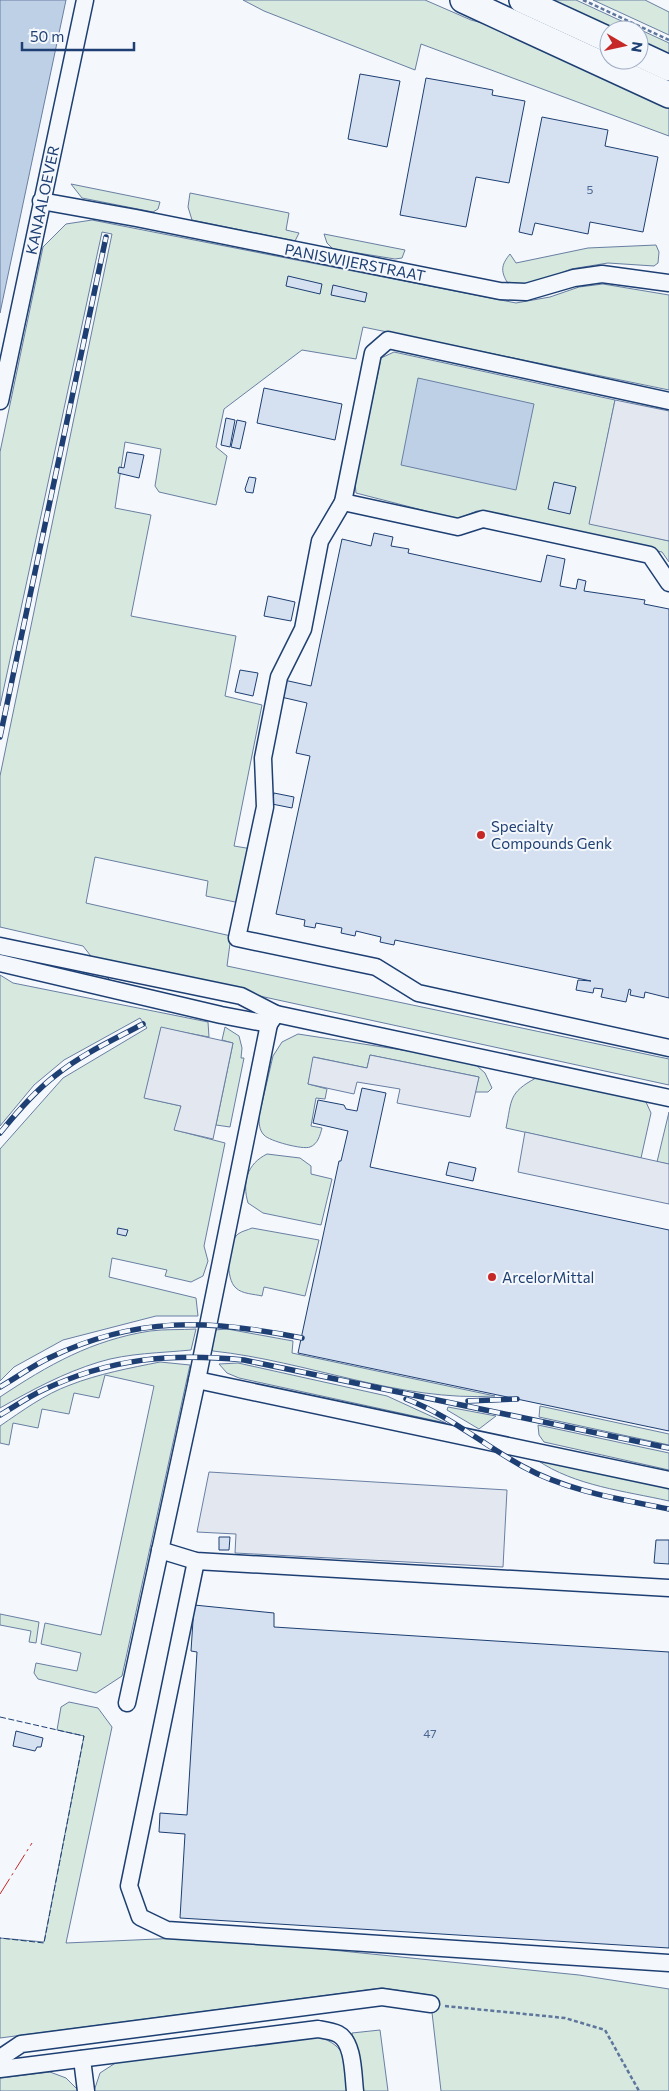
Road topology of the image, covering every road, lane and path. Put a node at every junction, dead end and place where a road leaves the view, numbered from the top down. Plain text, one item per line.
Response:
1 (85, 0) edge
2 (463, 0) edge
3 (522, 0) edge
4 (583, 0) edge
5 (599, 35) edge
6 (669, 40) edge
7 (649, 59) edge
8 (669, 68) edge
9 (669, 95) edge
10 (41, 201) junction
11 (669, 283) edge
12 (0, 401) edge
13 (669, 401) edge
14 (342, 502) junction
15 (669, 583) edge
16 (0, 946) edge
17 (0, 963) edge
18 (273, 1019) junction
19 (669, 1048) edge
20 (669, 1098) edge
21 (197, 1380) junction
22 (669, 1480) edge
23 (160, 1550) junction
24 (196, 1561) junction
25 (669, 1588) edge
26 (127, 1703) dead end
27 (669, 1963) edge
28 (431, 2004) joint
29 (0, 2058) edge
30 (82, 2059) junction
31 (0, 2069) edge
32 (86, 2091) edge
33 (355, 2091) edge
34 (639, 2091) edge

1 - 10 street, KANAALOEVER
2 - 9 highway
3 - 5 highway
4 - 6 path
7 - 8 highway
10 - 11 street, PANISWIJERSTRAAT
10 - 12 street, KANAALOEVER
13 - 14 street
14 - 15 street
14 - 19 street
16 - 18 street
17 - 18 street
18 - 20 street
18 - 21 street
21 - 22 street
21 - 23 street
23 - 24 street
23 - 26 street
24 - 25 street
24 - 27 street
28 - 29 street
28 - 34 path
30 - 31 street
30 - 32 street
30 - 33 street

